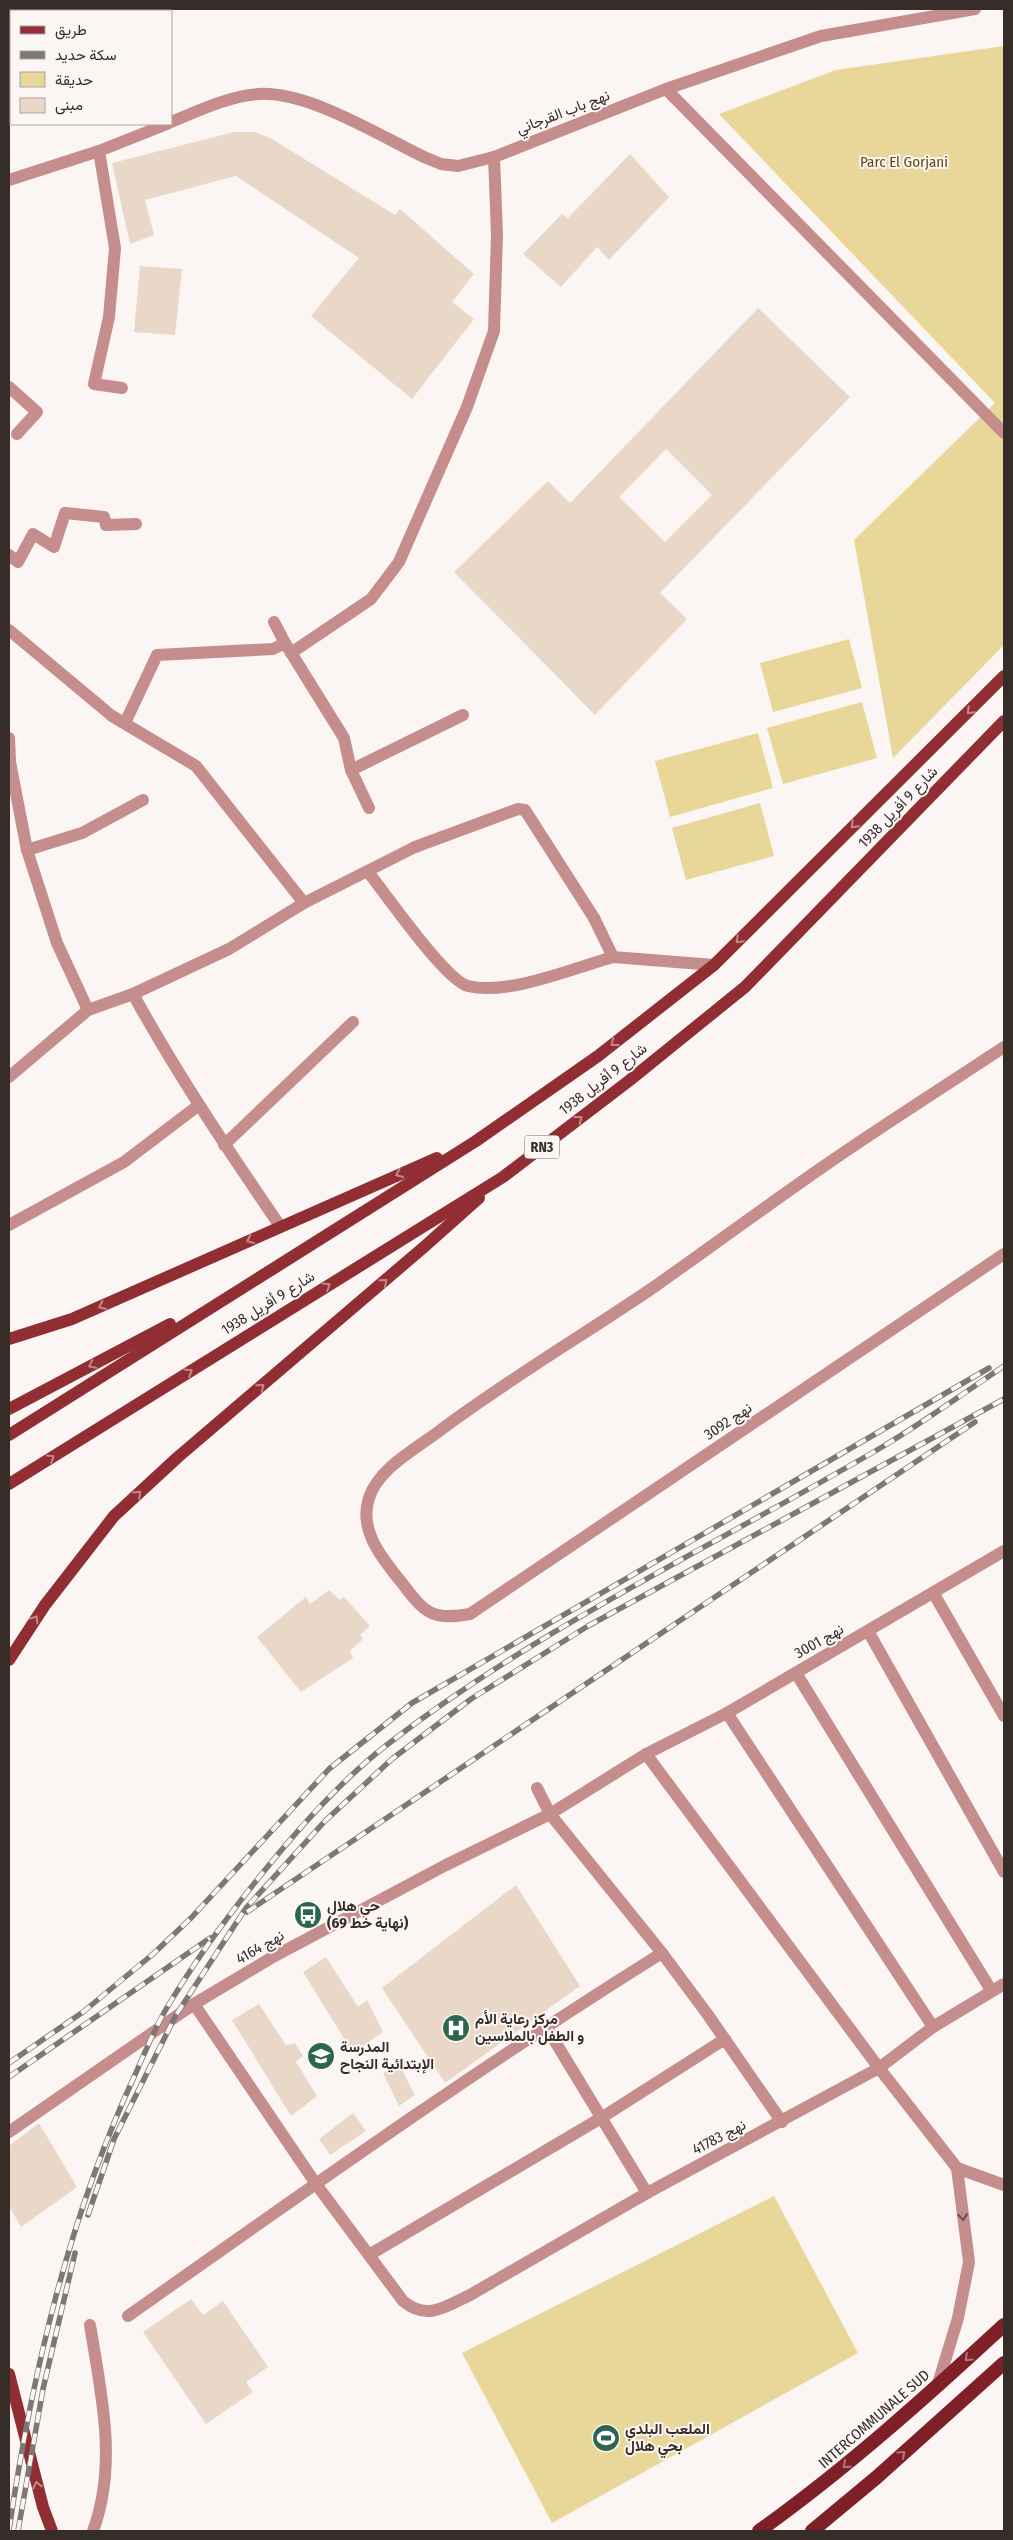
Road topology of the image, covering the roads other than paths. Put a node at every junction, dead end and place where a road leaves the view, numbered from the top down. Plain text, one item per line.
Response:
1 (975, 9) edge
2 (666, 89) junction
3 (172, 122) edge
4 (164, 125) edge
5 (99, 150) junction
6 (494, 157) junction
7 (9, 180) edge
8 (9, 387) edge
9 (122, 388) dead end
10 (1004, 433) edge
11 (17, 434) dead end
12 (136, 524) dead end
13 (9, 555) edge
14 (274, 622) dead end
15 (9, 630) edge
16 (288, 648) junction
17 (1004, 676) edge
18 (463, 715) dead end
19 (1004, 721) edge
20 (124, 723) junction
21 (9, 738) edge
22 (351, 770) junction
23 (143, 800) dead end
24 (369, 808) dead end
25 (27, 850) junction
26 (368, 872) junction
27 (304, 903) junction
28 (613, 957) junction
29 (714, 965) junction
30 (132, 994) junction
31 (88, 1010) junction
32 (353, 1022) dead end
33 (1004, 1047) edge
34 (9, 1077) edge
35 (199, 1105) junction
36 (476, 1141) junction
37 (224, 1145) junction
38 (503, 1177) junction
39 (9, 1225) edge
40 (280, 1226) junction
41 (1004, 1254) edge
42 (244, 1286) junction
43 (9, 1339) edge
44 (9, 1409) edge
45 (9, 1436) edge
46 (9, 1484) edge
47 (1004, 1551) edge
48 (934, 1594) junction
49 (868, 1631) junction
50 (9, 1660) edge
51 (796, 1673) junction
52 (727, 1713) junction
53 (1004, 1716) edge
54 (646, 1754) junction
55 (538, 1788) dead end
56 (550, 1814) junction
57 (1004, 1872) edge
58 (662, 1953) junction
59 (1004, 1984) edge
60 (991, 1990) junction
61 (194, 2004) junction
62 (545, 2025) junction
63 (933, 2026) junction
64 (725, 2039) junction
65 (879, 2068) junction
66 (601, 2118) junction
67 (782, 2122) junction
68 (9, 2132) edge
69 (957, 2168) junction
70 (316, 2184) junction
71 (1004, 2185) edge
72 (647, 2193) junction
73 (369, 2256) junction
74 (128, 2316) dead end
75 (90, 2325) dead end
76 (1004, 2325) edge
77 (1004, 2362) edge
78 (9, 2374) edge
79 (937, 2386) junction
80 (52, 2531) edge
81 (93, 2531) edge
82 (759, 2531) edge
83 (812, 2531) edge

1 - 2 street, نهج باب القرجاني
2 - 6 street, نهج باب القرجاني
2 - 10 street
3 - 6 street, نهج باب القرجاني
4 - 5 street
5 - 7 street
5 - 9 street
6 - 16 street
8 - 11 street
12 - 13 street
14 - 16 street
15 - 20 street
16 - 20 street
16 - 22 street
17 -> 29 main road, شارع 9 أفريل 1938
18 - 22 street
38 -> 19 main road, شارع 9 أفريل 1938 / RN3
20 - 27 street
21 - 25 street
22 - 24 street
23 - 25 street
25 - 31 street
26 - 27 street
26 - 28 street
26 - 28 street
27 - 30 street
28 - 29 street
29 -> 36 main road, شارع 9 أفريل 1938
30 - 31 street
30 - 35 street
31 - 34 street
32 - 37 street
33 - 41 street, نهج 3092
35 - 37 street
35 - 39 street
36 -> 40 main road
36 - 42 main road, شارع 9 أفريل 1938
37 - 40 street
46 -> 38 main road, شارع 9 أفريل 1938 / RN3
50 -> 38 main road
40 -> 43 main road
42 -> 44 main road
42 - 45 main road, شارع 9 أفريل 1938
47 - 48 street, نهج 3001
48 - 49 street, نهج 3001
48 - 53 street
49 - 51 street, نهج 3001
49 - 57 street
51 - 52 street, نهج 3001
51 - 60 street
52 - 54 street, نهج 3001
52 - 63 street
54 - 56 street, نهج 4164
54 - 65 street
55 - 56 street
56 - 58 street
56 - 61 street, نهج 4164
58 - 62 street
58 - 64 street
59 - 60 street, نهج 41783
60 - 63 street, نهج 41783
61 - 68 street, نهج 4164
61 - 70 street
62 - 66 street
62 - 70 street
63 - 65 street, نهج 41783
64 - 66 street
64 - 67 street
65 - 67 street, نهج 41783
65 - 69 street
66 - 72 street
66 - 73 street
67 - 72 street, نهج 41783
69 - 71 street
69 -> 79 street
70 - 73 street
70 - 74 street
72 - 73 street, نهج 41783
75 - 81 street
76 -> 79 highway, INTERCOMMUNALE SUD
83 -> 77 highway
80 -> 78 main road
79 -> 82 highway, INTERCOMMUNALE SUD

